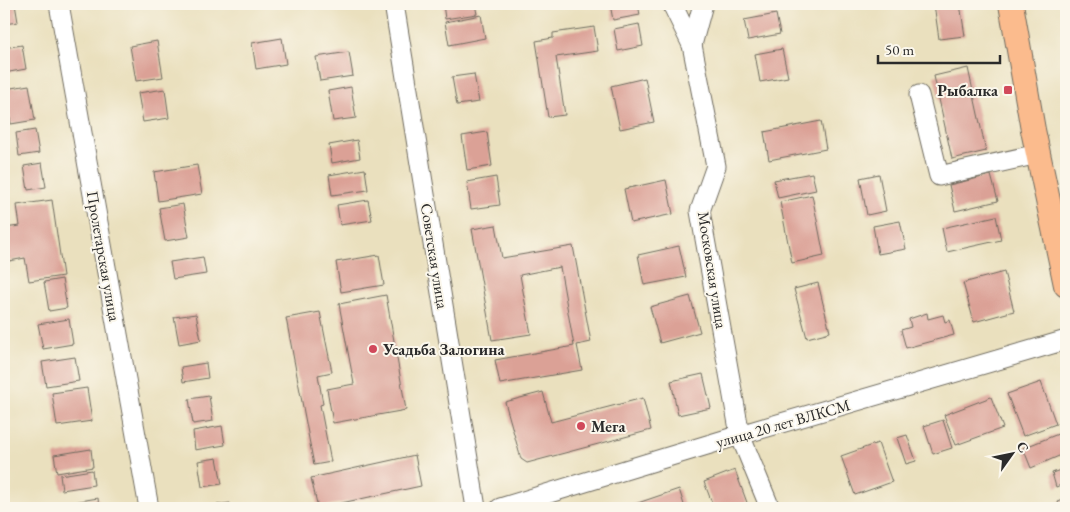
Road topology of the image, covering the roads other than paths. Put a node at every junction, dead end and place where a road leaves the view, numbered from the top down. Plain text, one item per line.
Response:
1 (60, 4) edge
2 (394, 4) edge
3 (672, 4) edge
4 (703, 4) edge
5 (1011, 4) edge
6 (692, 45) junction
7 (919, 95) dead end
8 (1038, 154) junction
9 (1066, 285) edge
10 (1066, 340) edge
11 (740, 435) junction
12 (149, 508) edge
13 (476, 508) edge
14 (500, 508) edge
15 (770, 508) edge

1 - 12 street, Пролетарская улица
2 - 13 street, Советская улица
3 - 6 street, Московская улица
4 - 6 street
5 - 8 main road
6 - 11 street, Московская улица
7 - 8 street
8 - 9 main road
10 - 11 street, улица 20 лет ВЛКСМ
11 - 14 street, улица 20 лет ВЛКСМ
11 - 15 street, Московская улица

